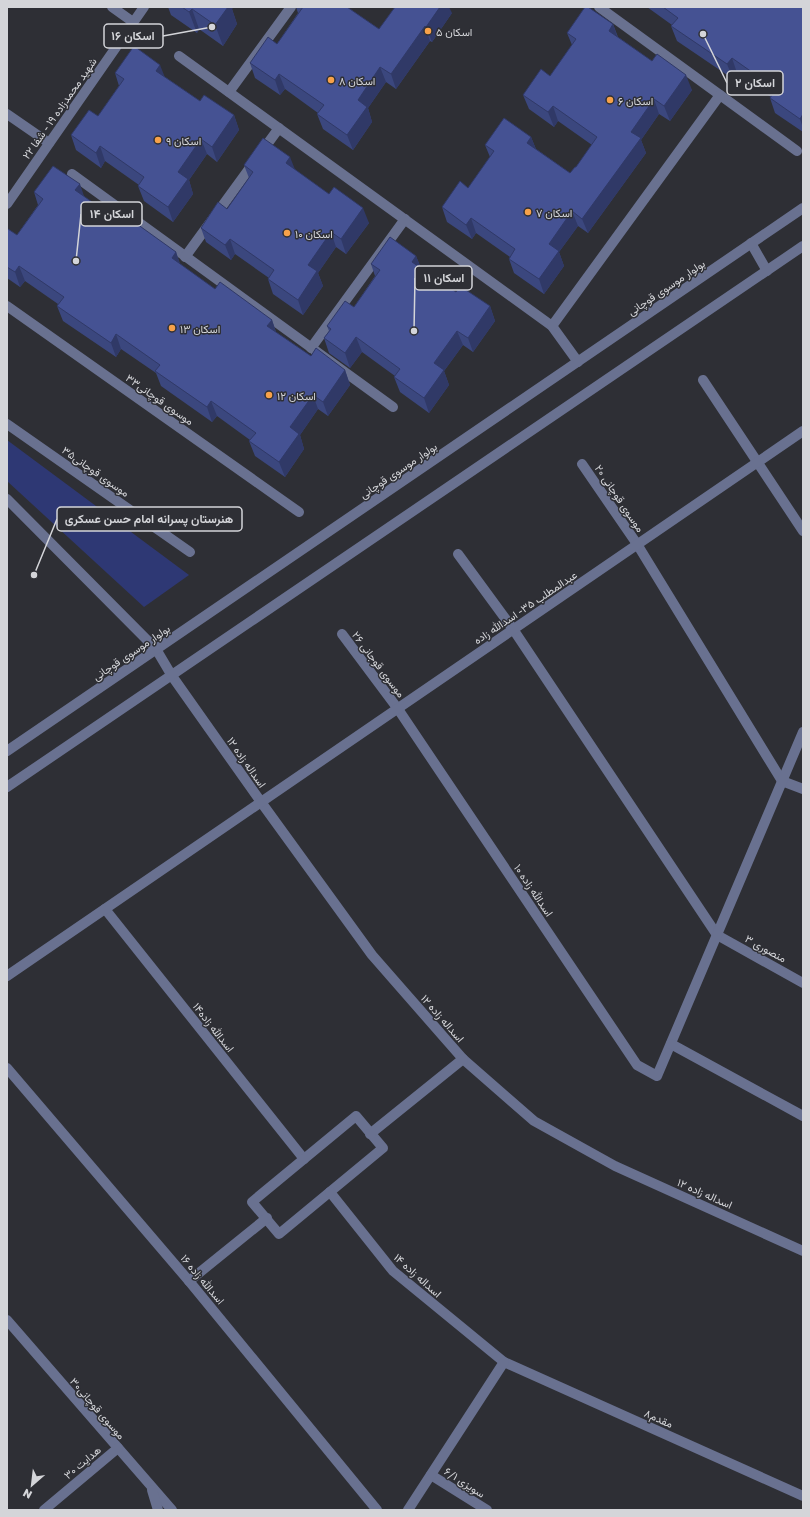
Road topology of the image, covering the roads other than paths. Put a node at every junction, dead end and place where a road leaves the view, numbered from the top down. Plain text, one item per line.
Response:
1 (112, 7) edge
2 (144, 7) edge
3 (291, 7) edge
4 (599, 7) edge
5 (133, 22) junction
6 (179, 56) dead end
7 (229, 92) junction
8 (720, 95) junction
9 (7, 114) edge
10 (279, 128) junction
11 (49, 143) junction
12 (797, 151) dead end
13 (72, 174) dead end
14 (7, 204) edge
15 (803, 208) edge
16 (405, 219) junction
17 (751, 243) junction
18 (803, 246) edge
19 (185, 257) junction
20 (767, 271) junction
21 (7, 306) edge
22 (552, 326) junction
23 (312, 348) junction
24 (578, 362) junction
25 (703, 380) dead end
26 (393, 407) dead end
27 (7, 424) edge
28 (803, 431) edge
29 (757, 462) junction
30 (582, 464) dead end
31 (7, 499) edge
32 (299, 512) dead end
33 (803, 531) edge
34 (637, 544) junction
35 (190, 552) dead end
36 (458, 554) dead end
37 (513, 630) junction
38 (342, 634) dead end
39 (156, 650) junction
40 (172, 676) junction
41 (398, 709) junction
42 (803, 732) edge
43 (7, 751) edge
44 (782, 781) junction
45 (7, 787) edge
46 (803, 790) edge
47 (261, 802) junction
48 (105, 909) junction
49 (717, 935) junction
50 (7, 976) edge
51 (803, 983) edge
52 (671, 1044) junction
53 (463, 1059) junction
54 (7, 1068) edge
55 (803, 1116) edge
56 (370, 1134) junction
57 (304, 1159) junction
58 (330, 1192) junction
59 (267, 1218) junction
60 (803, 1251) edge
61 (189, 1281) junction
62 (7, 1320) edge
63 (504, 1362) junction
64 (118, 1448) junction
65 (431, 1475) junction
66 (151, 1487) junction
67 (803, 1496) edge
68 (44, 1510) edge
69 (158, 1510) edge
70 (172, 1510) edge
71 (377, 1510) edge
72 (408, 1510) edge
73 (487, 1510) edge

1 - 5 street
2 - 5 street, شهید محمدزاده ۱۹ - شفا ۲۲
3 - 7 street
4 - 8 street
5 - 11 street, شهید محمدزاده ۱۹ - شفا ۲۲
6 - 7 street
7 - 10 street
8 - 12 street
8 - 22 street
9 - 11 street
10 - 16 street
10 - 19 street
11 - 14 street, شهید محمدزاده ۱۹ - شفا ۲۲
13 - 19 street
15 - 17 street, بولوار موسوی قوچانی
16 - 22 street
16 - 23 street
17 - 20 street
17 - 24 street, بولوار موسوی قوچانی
18 - 20 street
19 - 23 street
20 - 40 street
21 - 32 street, موسوی قوچانی۳۳
22 - 24 street
23 - 26 street
24 - 39 street, بولوار موسوی قوچانی
25 - 29 street
27 - 35 street, موسوی قوچانی۳۵
28 - 29 street, عبدالمطلب ۳۵- اسدالله زاده
29 - 33 street
29 - 34 street, عبدالمطلب ۳۵- اسدالله زاده
30 - 34 street, موسوی قوچانی ۲۰
31 - 39 street
34 - 37 street, عبدالمطلب ۳۵- اسدالله زاده
34 - 44 street, موسوی قوچانی ۲۰
36 - 37 street
37 - 41 street, عبدالمطلب ۳۵- اسدالله زاده
37 - 49 street
38 - 41 street, موسوی قوجانی ۲۶
39 - 40 street, اسداله زاده ۱۲
39 - 43 street, بولوار موسوی قوچانی
40 - 45 street
40 - 47 street, اسداله زاده ۱۲
41 - 47 street, عبدالمطلب ۳۵- اسدالله زاده
41 - 52 street, اسدالله زاده ۱۰
42 - 44 street
44 - 46 street
44 - 49 street
47 - 48 street, عبدالمطلب ۳۵- اسدالله زاده
47 - 53 street, اسداله زاده ۱۲
48 - 50 street, عبدالمطلب ۳۵- اسدالله زاده
48 - 57 street, اسدالله زاده۱۴
49 - 51 street, منصوری ۳
49 - 52 street
52 - 55 street
53 - 56 street
53 - 60 street, اسداله زاده ۱۲
54 - 61 street, اسدالله زاده ۱۶
56 - 57 street
56 - 58 street
57 - 59 street
58 - 59 street
58 - 63 street, اسداله زاده ۱۴
59 - 61 street
61 - 71 street, اسدالله زاده ۱۶
62 - 64 street, موسوی قوچانی۳۰
63 - 65 street
63 - 67 street, مقدم۸
64 - 66 street, موسوی قوچانی۳۰
64 - 68 street, هدایت ۳۰
65 - 72 street
65 - 73 street, سویزی ۶/۱
66 - 69 street
66 - 70 street, موسوی قوچانی۳۰

